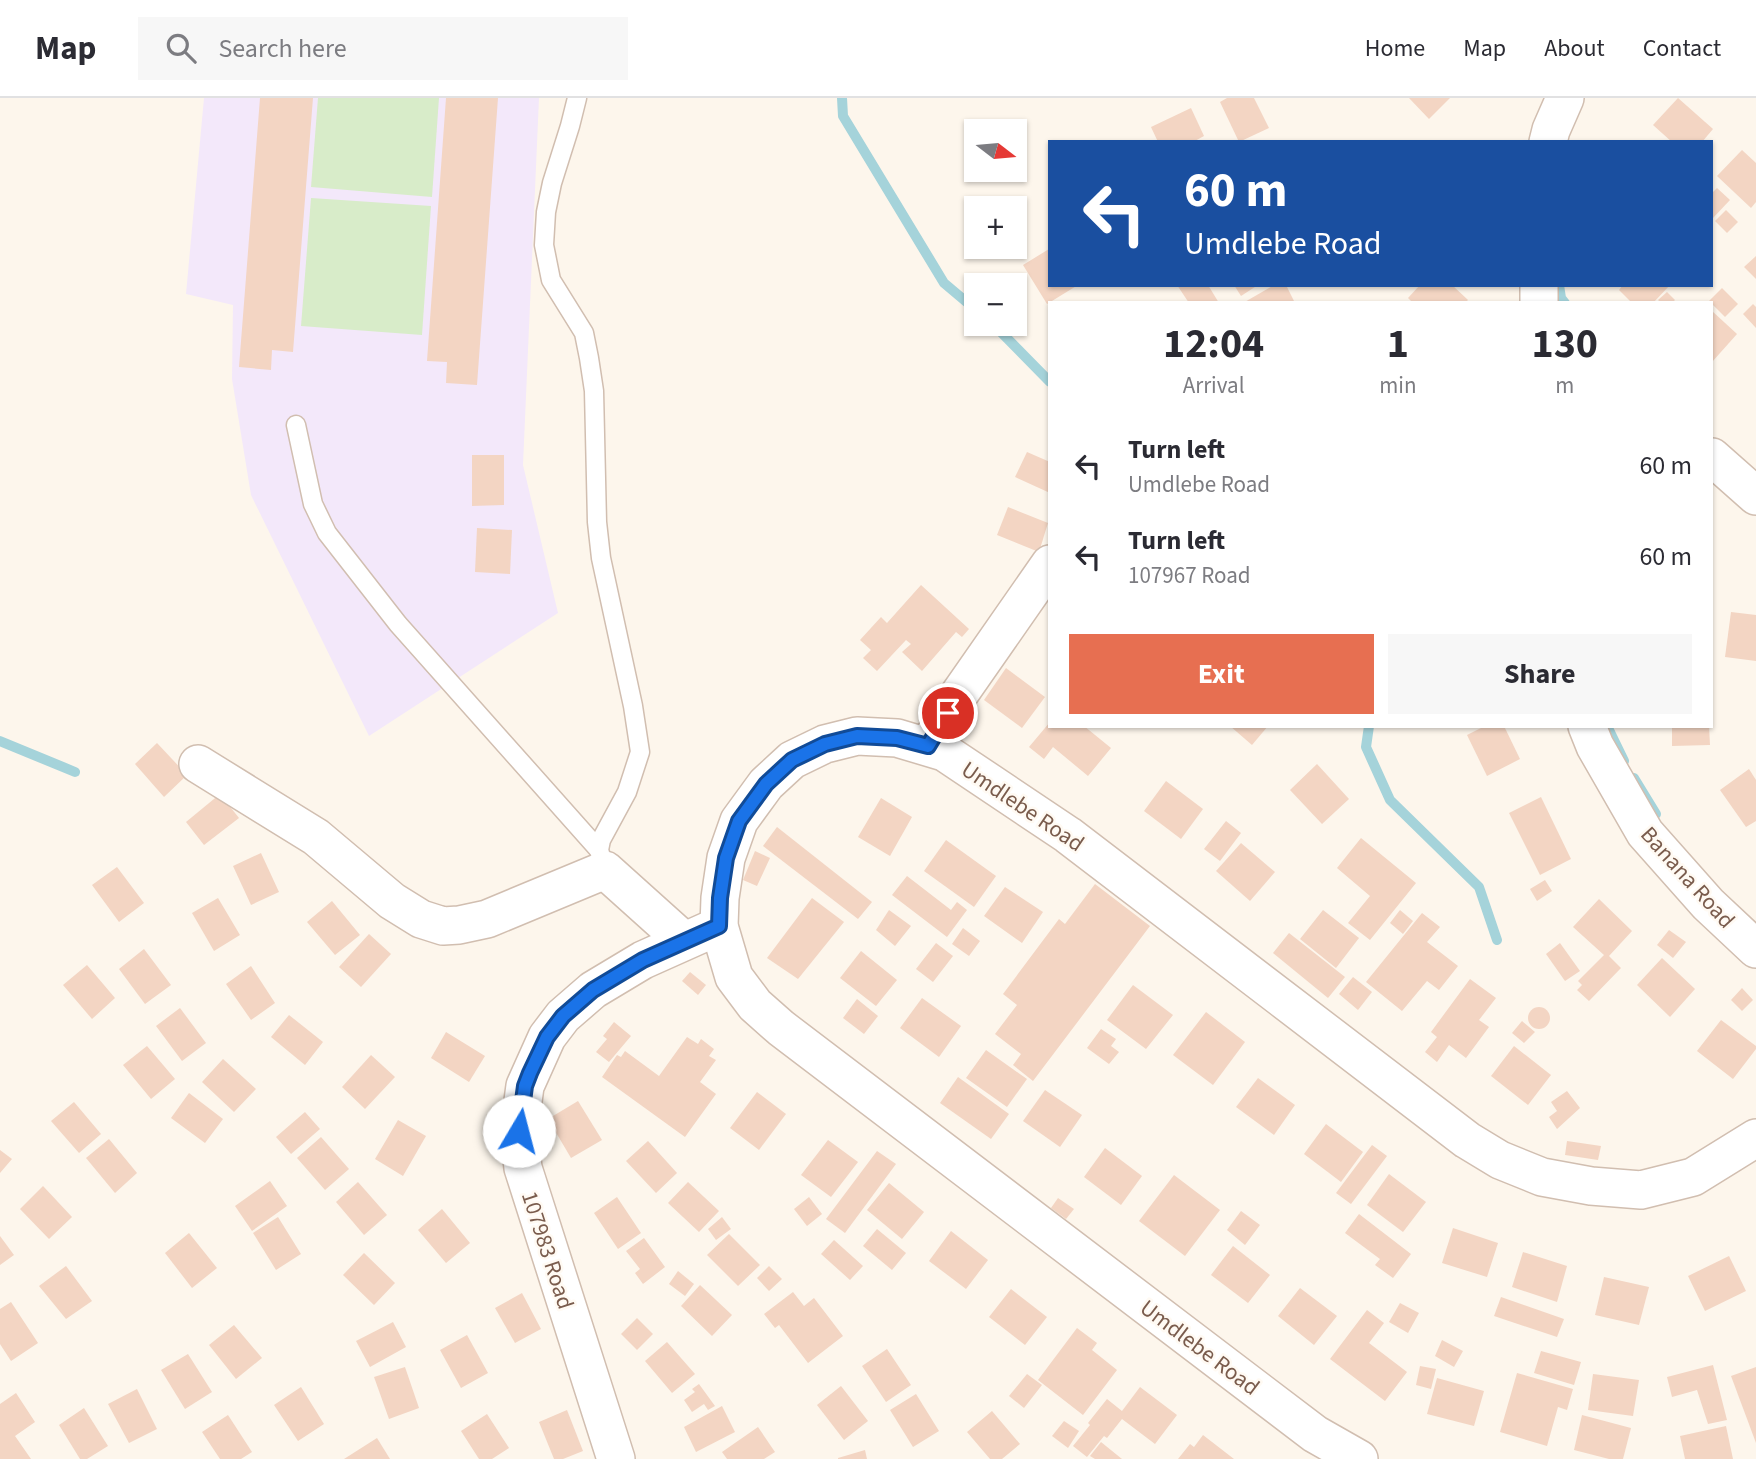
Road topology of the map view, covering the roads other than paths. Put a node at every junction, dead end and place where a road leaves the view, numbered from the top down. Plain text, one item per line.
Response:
1 (577, 98) edge
2 (1566, 98) edge
3 (1549, 140) edge
4 (296, 425) dead end
5 (1713, 458) edge
6 (1756, 496) edge
7 (1048, 567) edge
8 (1588, 728) edge
9 (928, 746) junction
10 (198, 764) dead end
11 (602, 860) junction
12 (719, 926) junction
13 (684, 941) junction
14 (1756, 949) edge
15 (1756, 1138) edge
16 (616, 1459) edge
17 (1359, 1459) edge

1 - 11 lane
2 - 3 street
4 - 11 lane
5 - 6 street
7 - 9 street
8 - 14 street, Banana Road
9 - 12 street, Umdlebe Road
9 - 15 street, Umdlebe Road
10 - 11 street
11 - 13 street
12 - 13 street, 107983 Road
12 - 17 street, Umdlebe Road
13 - 16 street, 107983 Road

